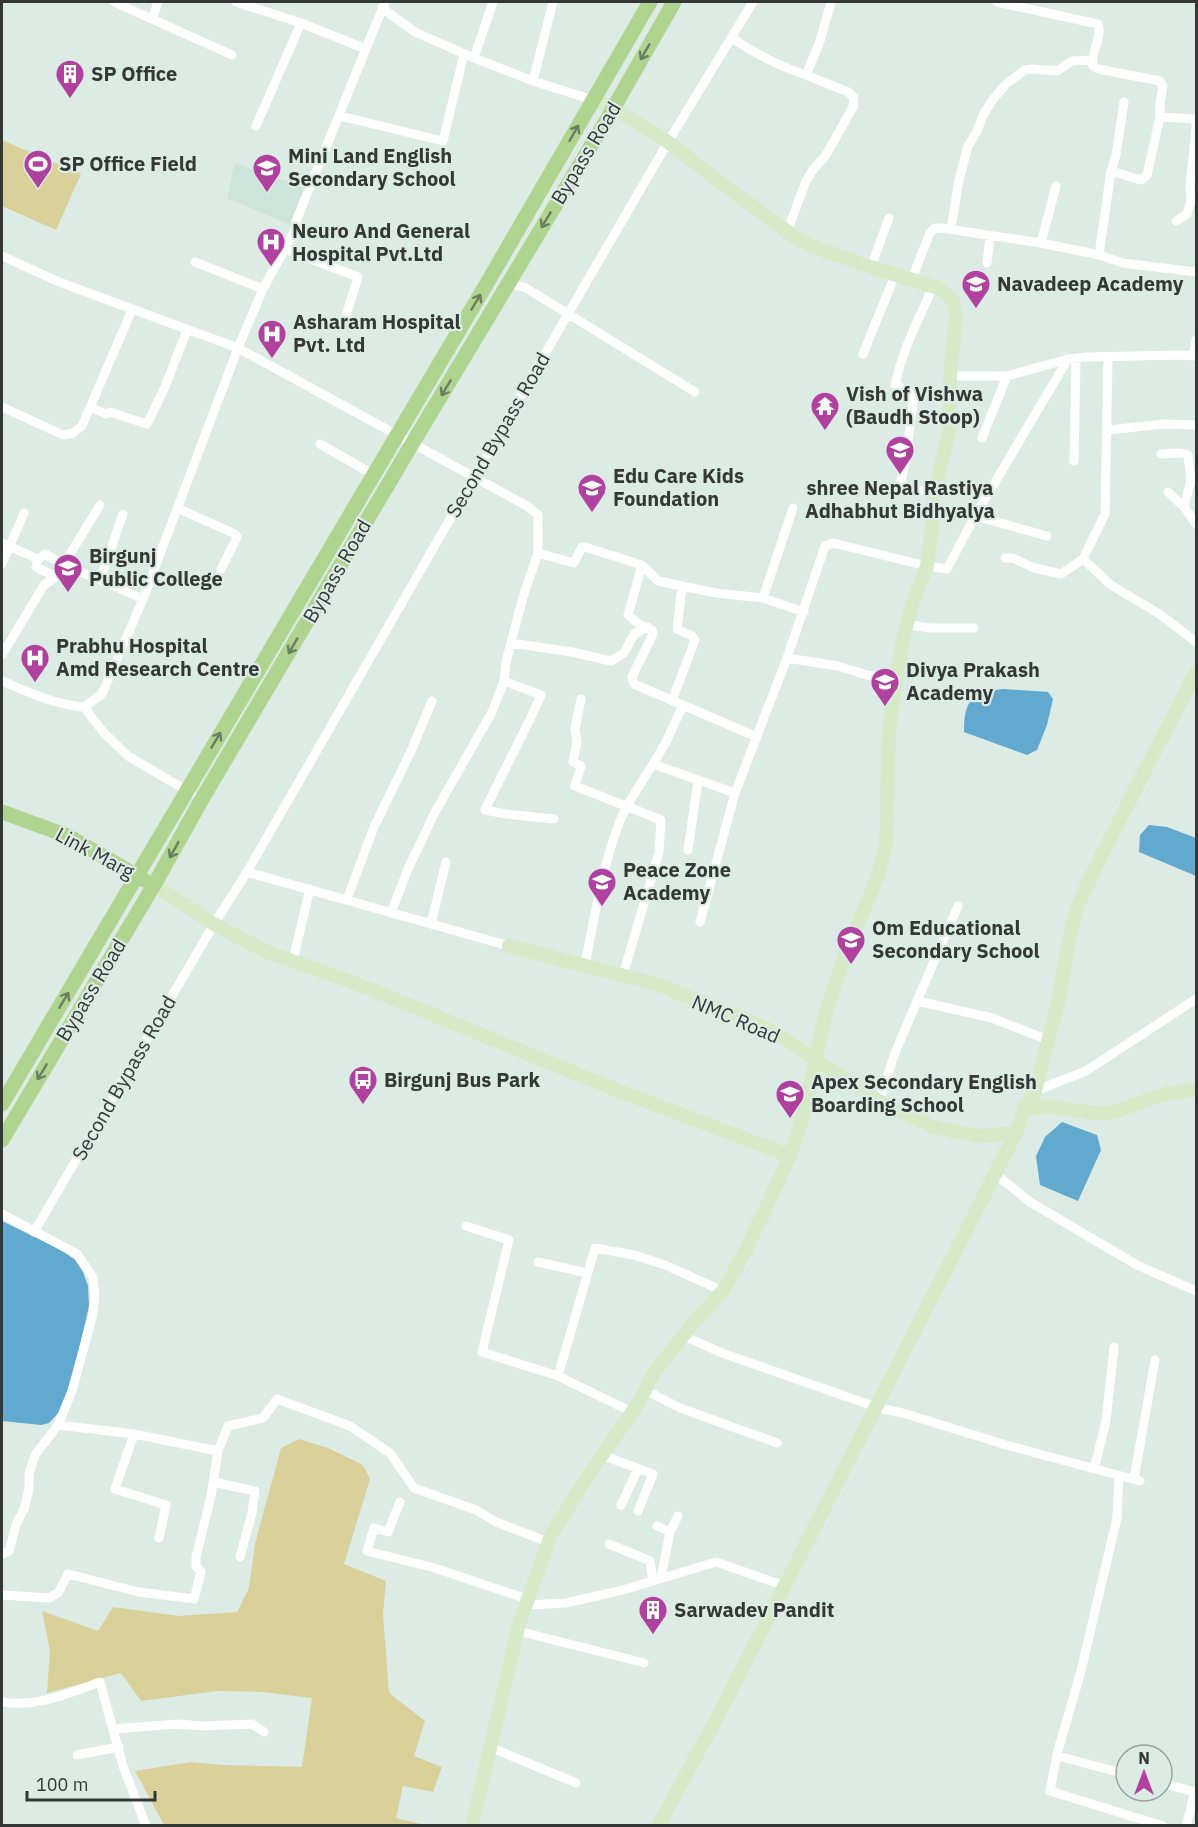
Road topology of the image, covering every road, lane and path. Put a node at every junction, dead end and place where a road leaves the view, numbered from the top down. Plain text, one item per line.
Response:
1 (114, 2) edge
2 (158, 2) edge
3 (236, 2) edge
4 (493, 2) edge
5 (553, 2) edge
6 (650, 2) edge
7 (674, 2) edge
8 (753, 2) edge
9 (831, 2) edge
10 (997, 2) edge
11 (383, 5) edge
12 (152, 19) junction
13 (301, 23) junction
14 (732, 38) junction
15 (366, 49) junction
16 (464, 54) junction
17 (232, 56) dead end
18 (474, 58) junction
19 (1092, 60) junction
20 (806, 75) junction
21 (533, 81) junction
22 (593, 100) junction
23 (1124, 102) dead end
24 (613, 108) junction
25 (340, 116) junction
26 (1160, 117) junction
27 (256, 126) dead end
28 (1197, 128) edge
29 (668, 142) junction
30 (1111, 171) junction
31 (1056, 186) dead end
32 (889, 218) dead end
33 (1176, 221) dead end
34 (951, 229) junction
35 (788, 232) junction
36 (990, 236) junction
37 (1041, 243) junction
38 (285, 249) junction
39 (1100, 255) junction
40 (2, 257) edge
41 (195, 262) dead end
42 (987, 263) dead end
43 (871, 267) junction
44 (1197, 272) edge
45 (895, 275) junction
46 (911, 281) junction
47 (508, 283) junction
48 (933, 286) junction
49 (263, 289) junction
50 (132, 310) junction
51 (567, 314) junction
52 (345, 319) dead end
53 (187, 330) junction
54 (1197, 340) edge
55 (238, 348) junction
56 (863, 354) dead end
57 (1195, 356) edge
58 (1108, 357) junction
59 (1072, 359) junction
60 (950, 376) junction
61 (1007, 376) junction
62 (695, 392) dead end
63 (2, 406) edge
64 (90, 407) junction
65 (1197, 425) edge
66 (1108, 430) junction
67 (398, 434) junction
68 (982, 438) dead end
69 (320, 444) dead end
70 (412, 444) junction
71 (1161, 454) dead end
72 (1074, 461) dead end
73 (374, 475) junction
74 (473, 477) junction
75 (1168, 492) dead end
76 (934, 493) junction
77 (100, 505) dead end
78 (1184, 507) junction
79 (177, 508) junction
80 (793, 508) dead end
81 (24, 513) dead end
82 (123, 514) dead end
83 (975, 516) junction
84 (1197, 524) edge
85 (1047, 536) dead end
86 (5, 545) edge
87 (538, 553) junction
88 (38, 558) junction
89 (1005, 558) dead end
90 (1083, 559) junction
91 (2, 564) edge
92 (64, 565) junction
93 (642, 565) junction
94 (927, 566) junction
95 (221, 569) dead end
96 (56, 577) junction
97 (100, 580) junction
98 (682, 587) junction
99 (763, 598) junction
100 (143, 600) junction
101 (804, 612) junction
102 (907, 624) junction
103 (648, 627) junction
104 (974, 628) dead end
105 (1197, 642) edge
106 (511, 643) junction
107 (2, 655) edge
108 (788, 658) junction
109 (1197, 672) edge
110 (897, 678) junction
111 (2, 681) edge
112 (504, 681) junction
113 (582, 699) dead end
114 (432, 701) dead end
115 (672, 701) junction
116 (683, 705) junction
117 (84, 707) junction
118 (757, 737) junction
119 (652, 764) junction
120 (698, 781) junction
121 (187, 791) junction
122 (735, 793) junction
123 (202, 799) junction
124 (626, 807) junction
125 (2, 812) edge
126 (554, 819) dead end
127 (688, 850) dead end
128 (446, 862) dead end
129 (247, 872) junction
130 (138, 876) junction
131 (154, 885) junction
132 (310, 889) junction
133 (347, 899) junction
134 (958, 906) dead end
135 (391, 913) junction
136 (700, 922) dead end
137 (214, 924) junction
138 (431, 924) junction
139 (509, 946) joint
140 (293, 960) junction
141 (585, 965) junction
142 (623, 975) junction
143 (1197, 999) edge
144 (917, 1000) junction
145 (1048, 1040) junction
146 (816, 1060) junction
147 (1197, 1090) edge
148 (1035, 1091) junction
149 (879, 1101) junction
150 (2, 1104) edge
151 (1024, 1109) junction
152 (1016, 1133) junction
153 (2, 1140) edge
154 (790, 1156) junction
155 (994, 1173) junction
156 (2, 1214) edge
157 (466, 1226) dead end
158 (33, 1232) junction
159 (538, 1262) dead end
160 (587, 1273) junction
161 (723, 1291) junction
162 (1197, 1291) edge
163 (684, 1336) junction
164 (1114, 1347) dead end
165 (1155, 1360) dead end
166 (558, 1376) junction
167 (645, 1390) junction
168 (876, 1407) junction
169 (632, 1412) junction
170 (58, 1425) junction
171 (134, 1434) junction
172 (777, 1443) dead end
173 (218, 1451) junction
174 (602, 1455) junction
175 (638, 1469) junction
176 (1094, 1469) junction
177 (1119, 1476) junction
178 (213, 1482) junction
179 (400, 1502) dead end
180 (621, 1505) dead end
181 (638, 1511) dead end
182 (678, 1516) dead end
183 (657, 1526) dead end
184 (670, 1532) junction
185 (159, 1538) dead end
186 (548, 1542) junction
187 (609, 1544) dead end
188 (2, 1554) edge
189 (240, 1557) dead end
190 (657, 1580) junction
191 (785, 1586) junction
192 (2, 1595) edge
193 (526, 1602) junction
194 (518, 1631) junction
195 (644, 1663) dead end
196 (2, 1702) edge
197 (114, 1729) junction
198 (264, 1732) dead end
199 (490, 1747) junction
200 (118, 1748) junction
201 (77, 1755) dead end
202 (1057, 1756) junction
203 (1114, 1771) edge
204 (576, 1783) dead end
205 (1174, 1786) edge
206 (146, 1826) edge
207 (472, 1826) edge
208 (658, 1826) edge
209 (1163, 1826) edge
210 (1186, 1826) edge

1 - 12 street
2 - 12 street
3 - 13 street
4 - 18 street
5 - 21 street
6 - 22 main road, Bypass Road
7 -> 24 main road, Bypass Road
8 - 14 street, Second Bypass Road
9 - 20 street
10 - 19 street
11 - 15 street
11 - 16 street
12 - 17 street
13 - 15 street
13 - 27 street
14 - 20 street
14 - 29 street, Second Bypass Road
15 - 25 street
16 - 18 street
16 - 25 street
18 - 21 street
19 - 26 street
19 - 34 street
20 - 35 street
21 - 22 street
22 - 24 street
67 -> 22 main road, Bypass Road
23 - 30 street
24 - 29 street
24 -> 47 main road, Bypass Road
25 - 38 street
26 - 28 street
26 - 30 street
28 - 33 street
29 - 35 street
29 - 51 street, Second Bypass Road
30 - 39 street
31 - 37 street
32 - 43 street
34 - 36 street
34 - 46 street
35 - 43 street
36 - 37 street
36 - 42 street
37 - 39 street
38 - 49 street
38 - 52 street
39 - 44 street
40 - 50 street
41 - 49 street
43 - 45 street
45 - 46 street
45 - 56 street
46 - 48 street
47 - 51 street
47 -> 70 main road, Bypass Road
48 - 60 street
48 - 76 street
49 - 55 street
50 - 53 street
50 - 64 street
51 - 62 street
51 - 74 street, Second Bypass Road
53 - 55 street
53 - 64 street
54 - 57 street
55 - 67 street
55 - 79 street
57 - 58 street
58 - 59 street
58 - 66 street
59 - 61 street
59 - 72 street
59 - 83 street
60 - 61 street
60 - 76 street
61 - 68 street
63 - 64 street
65 - 66 street
66 - 90 street
67 - 70 street
67 - 73 main road, Bypass Road
69 - 73 street
70 - 74 street
70 -> 123 main road, Bypass Road
71 - 78 street
121 -> 73 main road, Bypass Road
74 - 87 street
74 - 129 street, Second Bypass Road
75 - 78 street
76 - 94 street
77 - 92 street
78 - 84 street
79 - 95 street
79 - 100 street
80 - 99 street
81 - 86 street
82 - 97 street
83 - 85 street
83 - 94 street
86 - 88 street
86 - 91 street
87 - 93 street
87 - 106 street
88 - 92 street
88 - 96 street
89 - 90 street
90 - 105 street
92 - 96 street
92 - 97 street
93 - 98 street
93 - 103 street
94 - 101 street
94 - 102 street
96 - 107 street
97 - 100 street
98 - 99 street
98 - 115 street
99 - 101 street
100 - 117 street
101 - 108 street
102 - 104 street
102 - 110 street
103 - 106 street
103 - 115 street
106 - 112 street
108 - 110 street
108 - 118 street
109 - 145 street
110 - 146 street
111 - 117 street
112 - 126 street
112 - 135 street
113 - 124 street
114 - 133 street
115 - 116 street
116 - 118 street
116 - 119 street
117 - 121 street
118 - 122 street
119 - 120 street
119 - 124 street
120 - 122 street
120 - 127 street
121 - 123 street
121 - 130 main road, Bypass Road
122 - 136 street
123 -> 131 main road, Bypass Road
124 - 141 street
124 - 142 street
125 - 130 main road, Link Marg
128 - 138 street
129 - 132 street, NMC Road
129 - 137 street, Second Bypass Road
130 - 131 main road, Link Marg
150 -> 130 main road, Bypass Road
131 - 137 street
131 -> 153 main road, Bypass Road
132 - 133 street, NMC Road
132 - 140 street
133 - 135 street, NMC Road
134 - 144 street
135 - 138 street, NMC Road
137 - 140 street
137 - 158 street, Second Bypass Road
138 - 139 street, NMC Road
139 - 141 street, NMC Road
140 - 154 street
141 - 142 street, NMC Road
142 - 146 street, NMC Road
143 - 148 street
144 - 145 street
144 - 149 street
145 - 148 street
146 - 149 street, NMC Road
146 - 154 street
147 - 151 street
148 - 151 street
149 - 152 street, NMC Road
151 - 152 street
152 - 155 street
154 - 161 street
155 - 162 street
155 - 168 street
156 - 158 street
157 - 166 street
158 - 170 street
159 - 160 street
160 - 161 street
160 - 166 street
161 - 163 street
163 - 167 street
163 - 168 street
164 - 176 street
165 - 177 street
166 - 169 street
167 - 169 street
167 - 172 street
168 - 176 street
168 - 191 street
169 - 174 street
170 - 171 street
170 - 188 street
171 - 173 street
171 - 185 street
173 - 178 street
173 - 186 street
174 - 175 street
174 - 186 street
175 - 180 street
175 - 181 street
176 - 177 street
177 - 202 street
178 - 189 street
178 - 192 street
179 - 193 street
182 - 184 street
183 - 184 street
184 - 190 street
186 - 193 street
187 - 190 street
190 - 191 street
190 - 193 street
191 - 208 street
193 - 194 street
194 - 195 street
194 - 199 street
196 - 197 street
197 - 198 street
197 - 200 street
199 - 204 street
199 - 207 street
200 - 201 street
200 - 206 street
202 - 203 street
202 - 209 street
205 - 210 street

